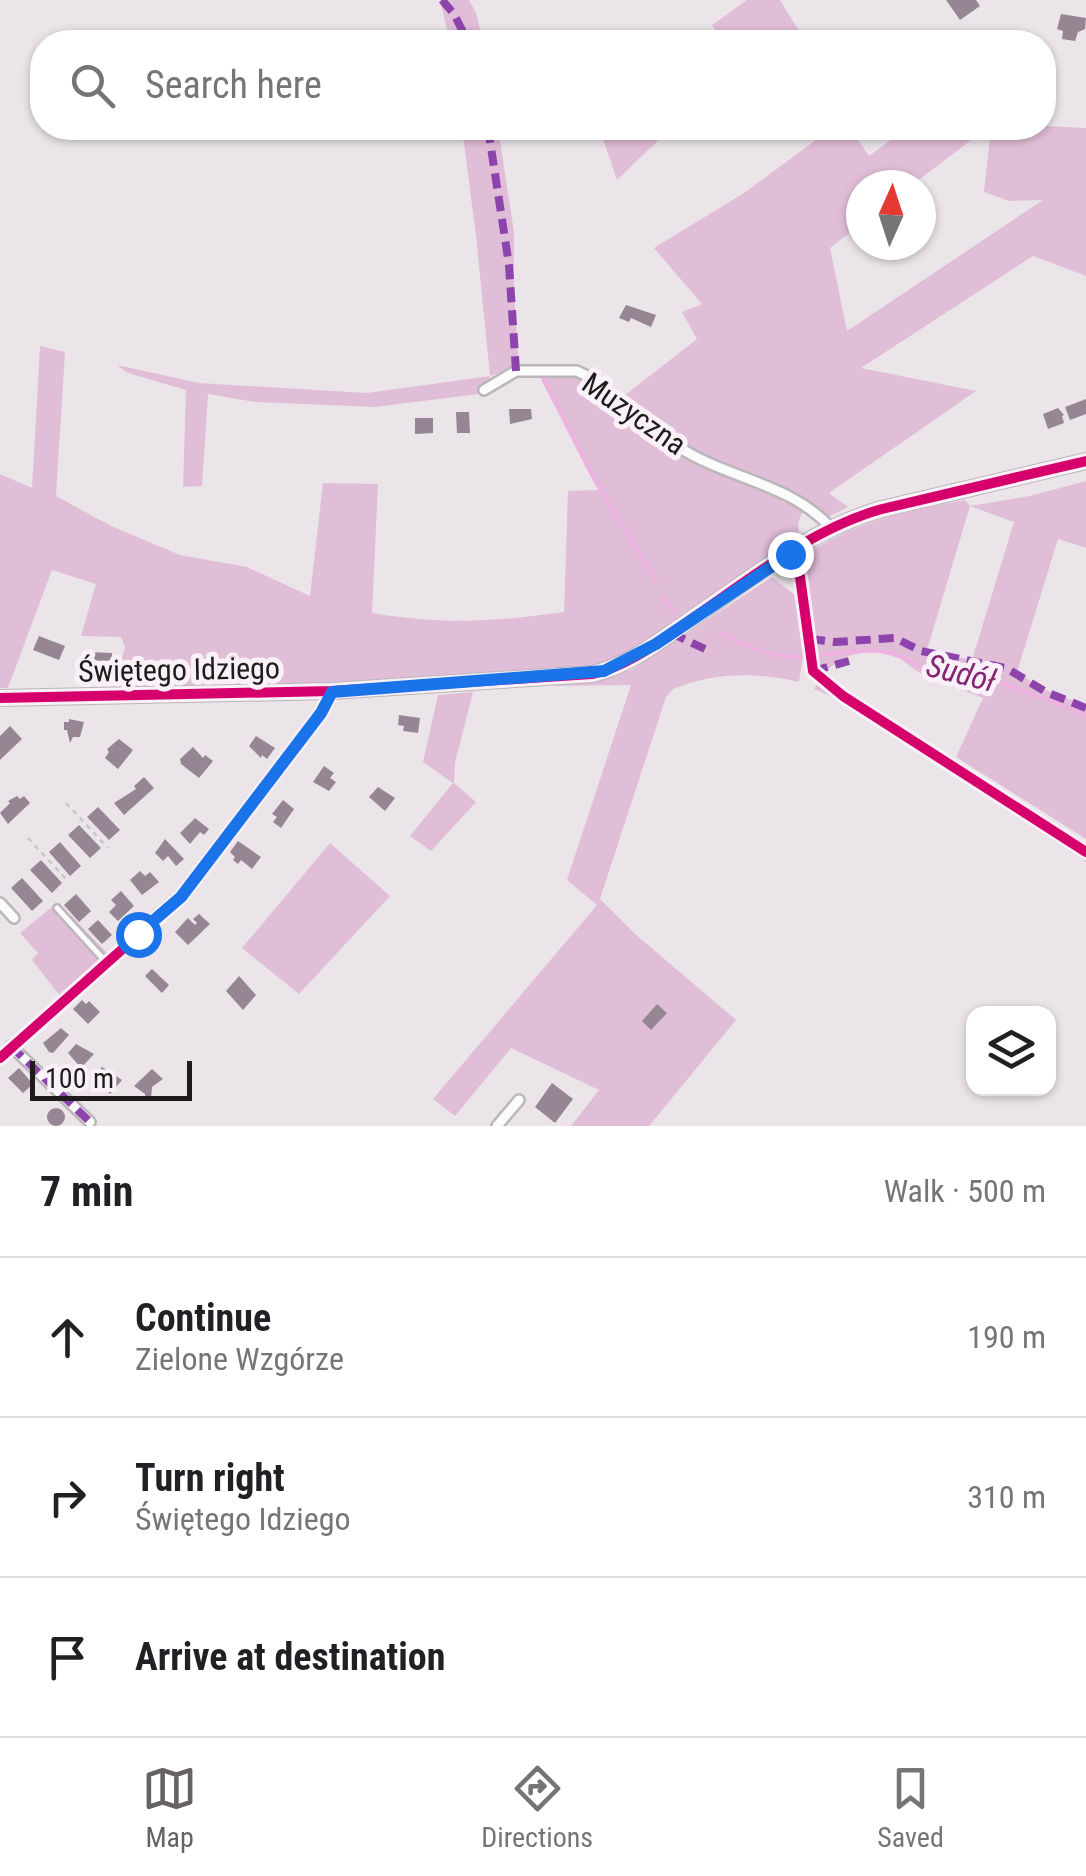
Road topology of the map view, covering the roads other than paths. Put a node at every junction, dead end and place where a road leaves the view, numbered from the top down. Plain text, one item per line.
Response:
1 (484, 390) dead end
2 (1086, 461) edge
3 (831, 528) junction
4 (332, 692) junction
5 (0, 698) edge
6 (0, 903) edge
7 (56, 908) dead end
8 (14, 918) dead end
9 (106, 962) junction
10 (11, 1046) junction
11 (0, 1058) edge
12 (519, 1100) dead end
13 (90, 1122) dead end
14 (497, 1126) edge

1 - 3 street, Muzyczna
2 - 3 street, Świętego Idziego
3 - 4 street, Świętego Idziego
4 - 5 street, Świętego Idziego
4 - 9 street
6 - 8 street
7 - 9 lane
9 - 10 street
10 - 11 street
10 - 13 street
12 - 14 street

